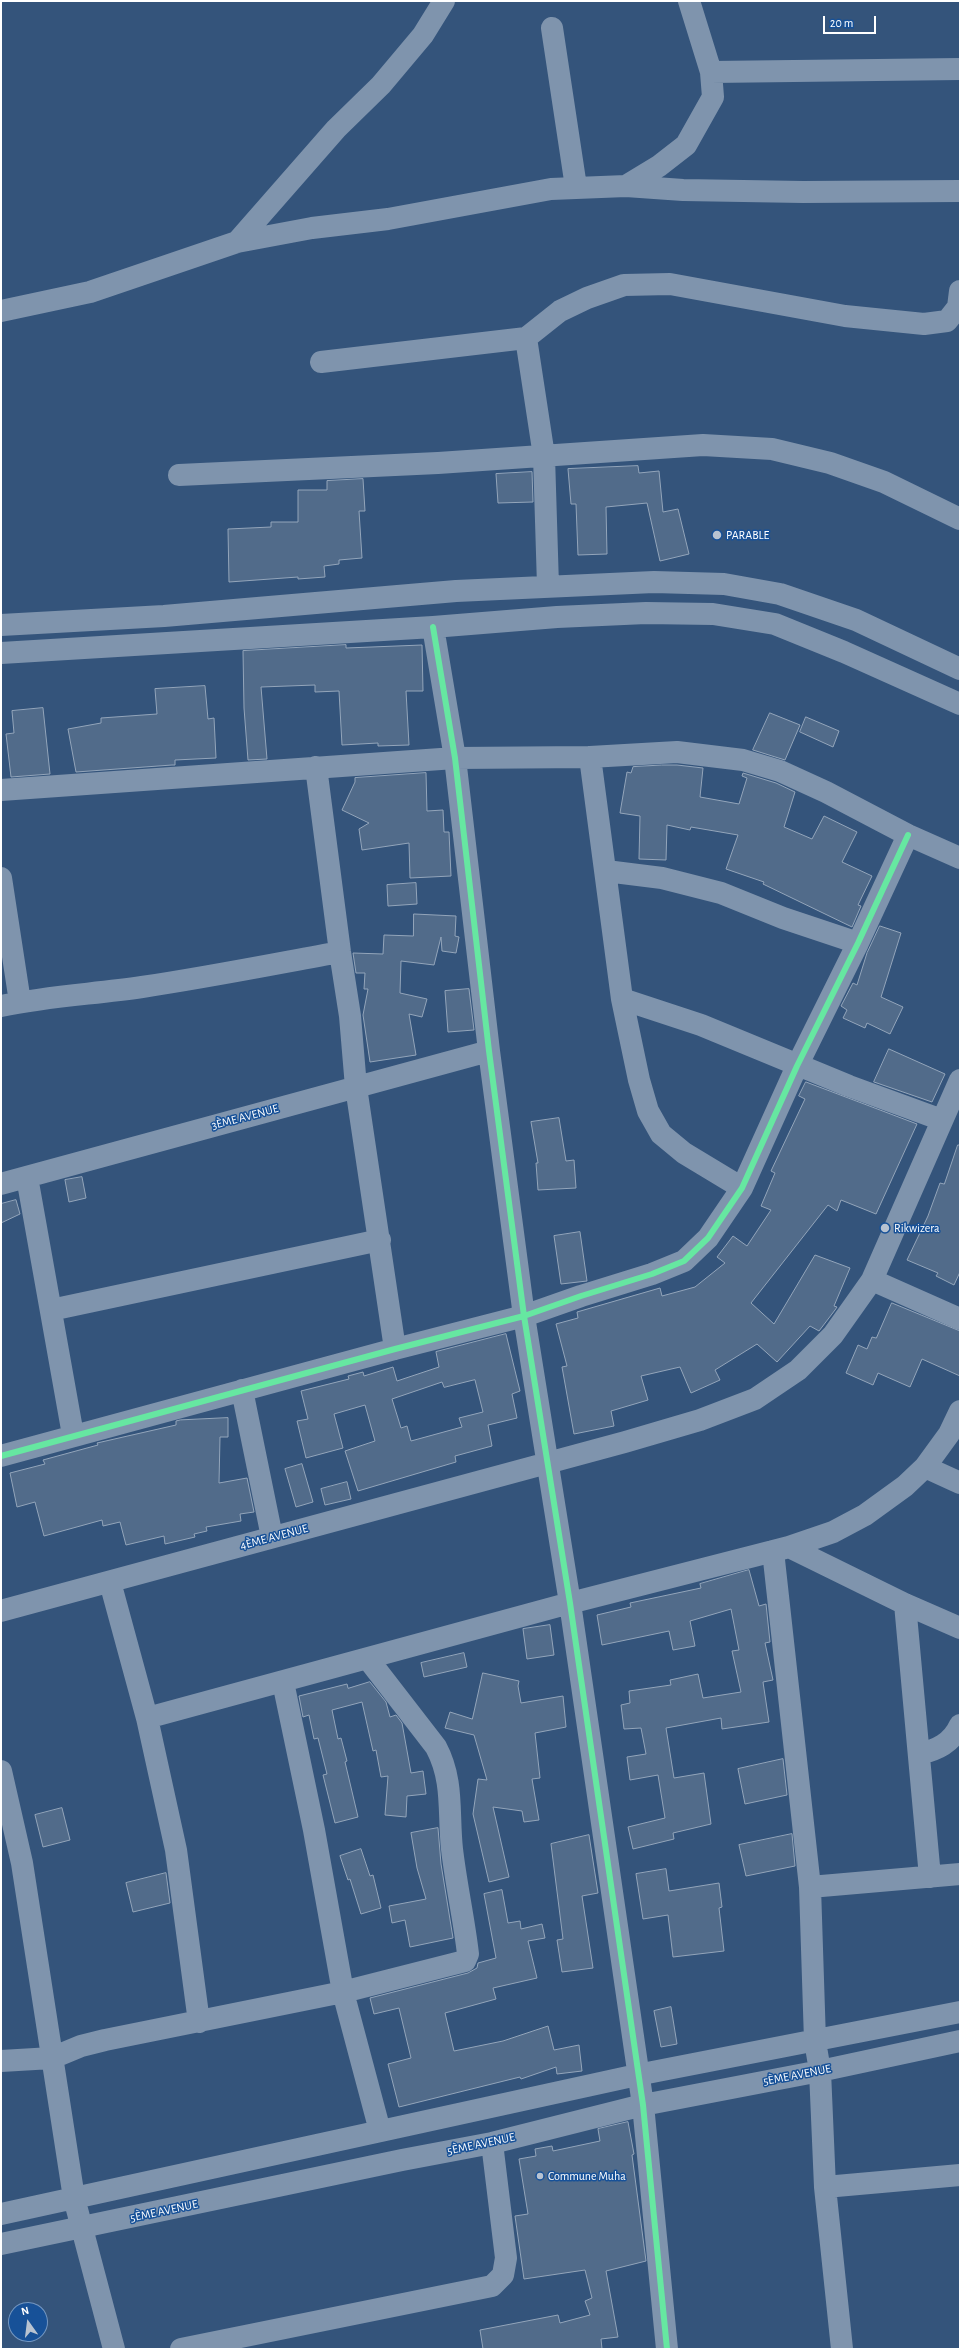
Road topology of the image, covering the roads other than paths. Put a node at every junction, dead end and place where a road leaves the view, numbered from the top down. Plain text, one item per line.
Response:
1 (444, 1) edge
2 (689, 1) edge
3 (552, 28) dead end
4 (960, 69) edge
5 (711, 72) junction
6 (626, 186) junction
7 (576, 187) junction
8 (960, 191) edge
9 (237, 242) junction
10 (960, 291) edge
11 (1, 311) edge
12 (526, 338) junction
13 (321, 362) dead end
14 (544, 456) junction
15 (179, 475) dead end
16 (960, 519) edge
17 (548, 586) junction
18 (1, 625) edge
19 (433, 627) junction
20 (1, 654) edge
21 (960, 669) edge
22 (960, 704) edge
23 (590, 757) junction
24 (455, 758) junction
25 (316, 767) junction
26 (1, 790) edge
27 (908, 835) junction
28 (960, 858) edge
29 (606, 871) junction
30 (1, 878) edge
31 (858, 943) junction
32 (340, 952) junction
33 (622, 999) junction
34 (10, 1004) edge
35 (489, 1051) junction
36 (797, 1066) junction
37 (960, 1080) edge
38 (356, 1087) junction
39 (942, 1120) junction
40 (27, 1177) junction
41 (1, 1184) edge
42 (742, 1188) junction
43 (380, 1240) junction
44 (872, 1280) junction
45 (51, 1310) junction
46 (524, 1316) junction
47 (960, 1319) edge
48 (395, 1349) junction
49 (242, 1390) junction
50 (960, 1411) edge
51 (73, 1435) junction
52 (1, 1456) edge
53 (547, 1462) junction
54 (926, 1467) junction
55 (960, 1483) edge
56 (272, 1537) junction
57 (781, 1549) junction
58 (110, 1582) junction
59 (570, 1603) junction
60 (905, 1604) junction
61 (1, 1611) edge
62 (960, 1628) edge
63 (368, 1659) junction
64 (283, 1682) junction
65 (147, 1718) junction
66 (960, 1725) edge
67 (919, 1754) junction
68 (1, 1771) edge
69 (960, 1874) edge
70 (930, 1877) junction
71 (810, 1886) junction
72 (343, 1992) junction
73 (960, 2012) edge
74 (199, 2022) junction
75 (815, 2041) junction
76 (960, 2041) edge
77 (52, 2058) junction
78 (1, 2061) edge
79 (820, 2071) junction
80 (637, 2075) junction
81 (643, 2105) junction
82 (380, 2131) junction
83 (492, 2143) junction
84 (960, 2176) edge
85 (825, 2187) junction
86 (74, 2198) junction
87 (1, 2214) edge
88 (82, 2228) junction
89 (1, 2244) edge
90 (114, 2349) edge
91 (181, 2349) edge
92 (667, 2349) edge
93 (842, 2349) edge

1 - 9 street
2 - 5 street
3 - 7 street
4 - 5 street
5 - 6 street
6 - 7 street
6 - 8 street
7 - 9 street
9 - 11 street
10 - 12 street
12 - 13 street
12 - 14 street
14 - 15 street
14 - 16 street
14 - 17 street
17 - 18 street
17 - 21 street
19 - 20 street
19 - 22 street
19 - 24 street
23 - 24 street
23 - 27 street
23 - 29 street
24 - 25 street
24 - 35 street
25 - 26 street
25 - 32 street
27 - 28 street
27 - 31 street
29 - 31 street
29 - 33 street
30 - 34 street
31 - 36 street
32 - 34 street
32 - 38 street
33 - 36 street
33 - 42 street
35 - 38 street, 3ÈME AVENUE
35 - 46 street
36 - 39 street
36 - 42 street
37 - 39 street, 4ÈME AVENUE
38 - 40 street, 3ÈME AVENUE
38 - 43 street
39 - 44 street, 4ÈME AVENUE
40 - 41 street, 3ÈME AVENUE
40 - 45 street
42 - 46 street
43 - 45 street
43 - 48 street
44 - 47 street
44 - 53 street, 4ÈME AVENUE
45 - 51 street
46 - 48 street
46 - 53 street
48 - 49 street
49 - 51 street
49 - 56 street
50 - 54 street
51 - 52 street
53 - 56 street, 4ÈME AVENUE
53 - 59 street
54 - 55 street
54 - 57 street
56 - 58 street, 4ÈME AVENUE
57 - 59 street
57 - 60 street
57 - 71 street
58 - 61 street, 4ÈME AVENUE
58 - 65 street
59 - 63 street
59 - 80 street
60 - 62 street
60 - 67 street
63 - 64 street
63 - 72 street
64 - 65 street
64 - 72 street
65 - 74 street
66 - 67 street
67 - 70 street
68 - 77 street
69 - 70 street
70 - 71 street
71 - 75 street
72 - 74 street
72 - 82 street
73 - 75 street
74 - 77 street
75 - 79 street
75 - 80 street
76 - 79 street, 5ÈME AVENUE
77 - 78 street
77 - 86 street
79 - 81 street, 5ÈME AVENUE
79 - 85 street
80 - 81 street
80 - 82 street
81 - 83 street, 5ÈME AVENUE
81 - 92 street
82 - 86 street
83 - 88 street, 5ÈME AVENUE
83 - 91 street
84 - 85 street
85 - 93 street
86 - 87 street
86 - 88 street
88 - 89 street, 5ÈME AVENUE
88 - 90 street

